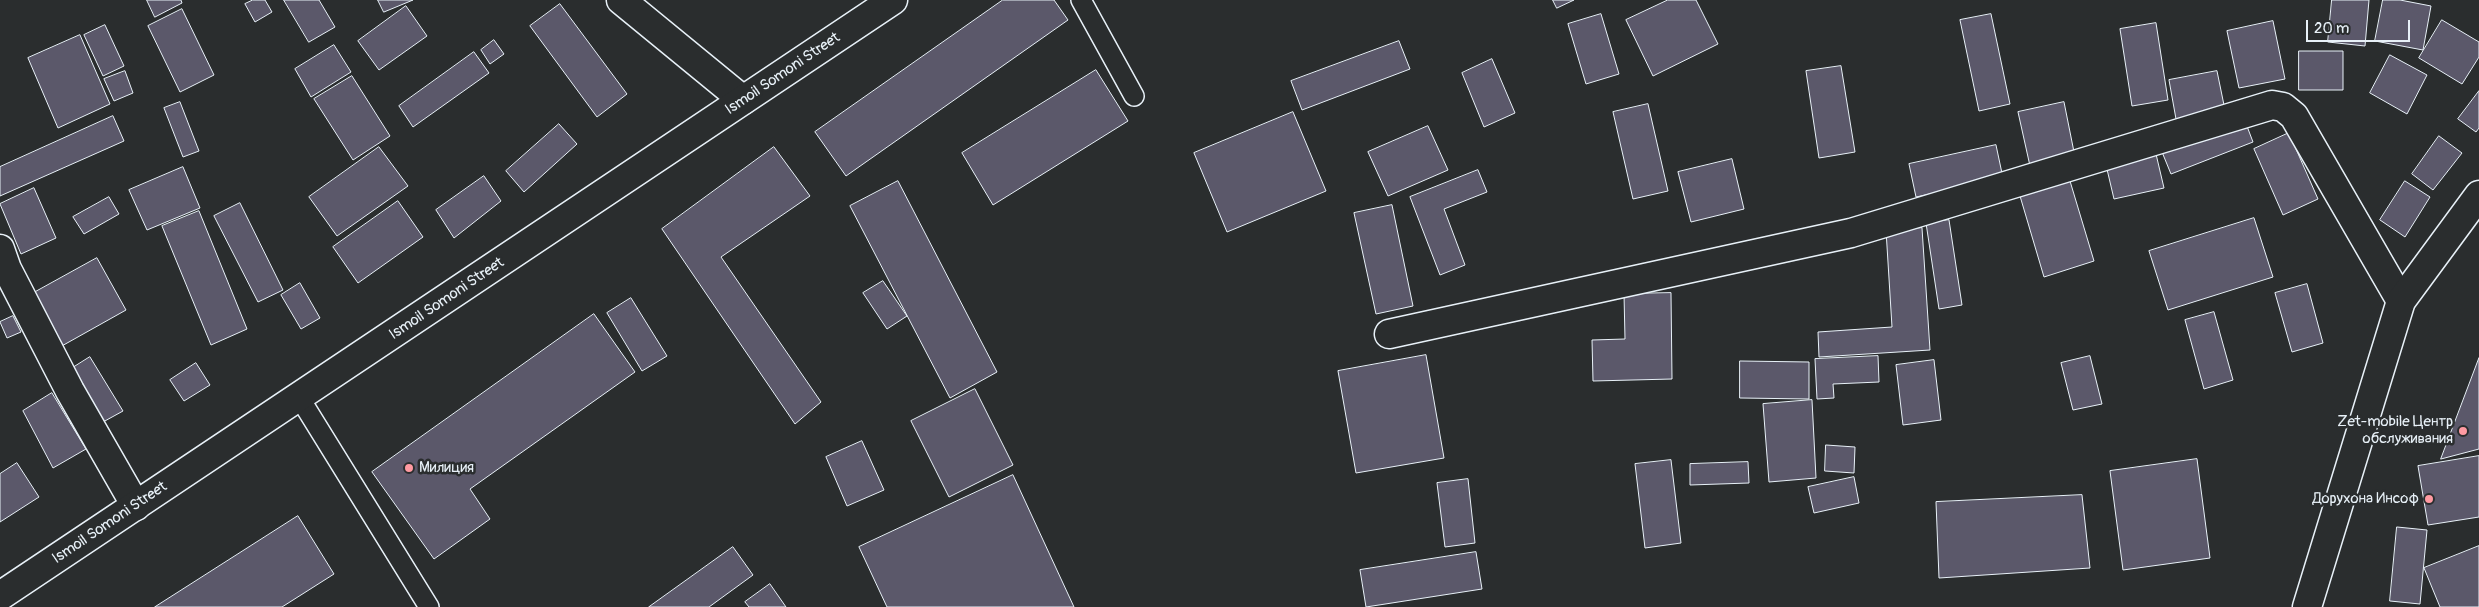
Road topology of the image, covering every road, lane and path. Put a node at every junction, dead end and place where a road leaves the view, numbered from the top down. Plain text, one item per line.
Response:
1 (621, 0) edge
2 (893, 0) edge
3 (1080, 0) edge
4 (1134, 96) dead end
5 (743, 100) junction
6 (2479, 195) edge
7 (0, 249) edge
8 (2401, 301) junction
9 (1389, 334) dead end
10 (299, 397) junction
11 (136, 506) junction
12 (0, 596) edge
13 (429, 607) edge
14 (2307, 607) edge

1 - 5 street
2 - 5 street, Ismoil Somoni Street
3 - 4 lane
5 - 10 street, Ismoil Somoni Street
6 - 8 street
7 - 11 street
8 - 9 street
8 - 14 street
10 - 11 street, Ismoil Somoni Street
10 - 13 lane
11 - 12 street, Ismoil Somoni Street

